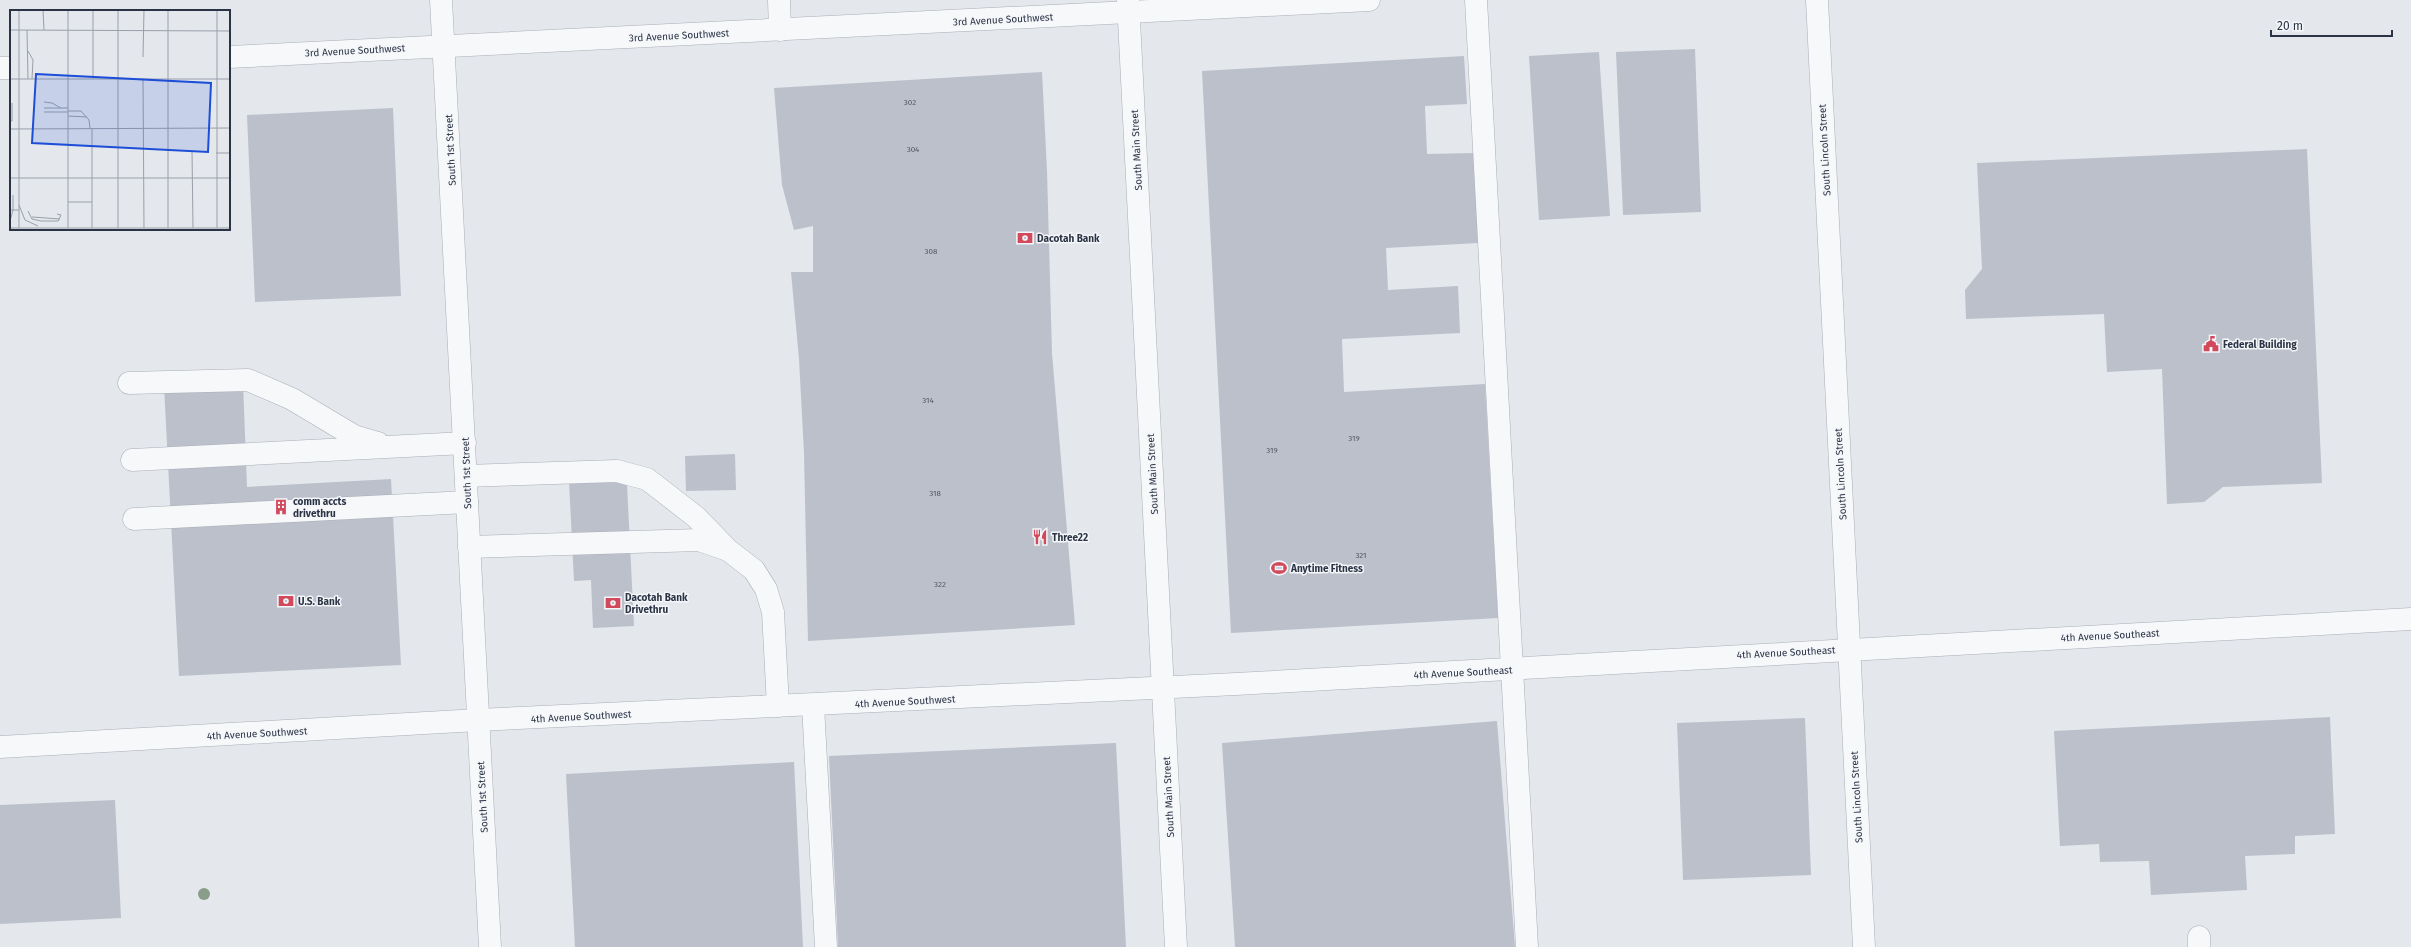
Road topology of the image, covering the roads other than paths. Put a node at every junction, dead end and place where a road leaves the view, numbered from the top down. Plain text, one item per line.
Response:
1 (441, 0) edge
2 (779, 0) edge
3 (1369, 0) edge
4 (1476, 0) edge
5 (1817, 0) edge
6 (1129, 6) edge
7 (780, 30) junction
8 (444, 46) junction
9 (230, 57) edge
10 (129, 383) dead end
11 (465, 443) junction
12 (390, 447) junction
13 (132, 460) dead end
14 (466, 476) junction
15 (467, 502) junction
16 (134, 519) dead end
17 (469, 547) junction
18 (728, 550) junction
19 (2411, 618) edge
20 (1849, 649) junction
21 (1511, 669) junction
22 (1162, 688) junction
23 (813, 705) junction
24 (778, 706) junction
25 (478, 720) junction
26 (0, 747) edge
27 (490, 947) edge
28 (826, 947) edge
29 (1176, 947) edge
30 (1527, 947) edge
31 (1864, 947) edge

1 - 8 street, South 1st Street
2 - 7 street
3 - 6 street, 3rd Avenue Southwest
4 - 21 street
5 - 20 street, South Lincoln Street
6 - 7 street, 3rd Avenue Southwest
6 - 22 street, South Main Street
7 - 8 street, 3rd Avenue Southwest
8 - 9 street, 3rd Avenue Southwest
8 - 11 street, South 1st Street
10 - 12 street
11 - 12 street
11 - 14 street, South 1st Street
12 - 13 street
14 - 15 street, South 1st Street
14 - 18 street
15 - 16 street
15 - 17 street, South 1st Street
17 - 18 street
17 - 25 street, South 1st Street
18 - 24 street
19 - 20 street, 4th Avenue Southeast
20 - 21 street, 4th Avenue Southeast
20 - 31 street, South Lincoln Street
21 - 22 street, 4th Avenue Southeast
21 - 30 street
22 - 23 street, 4th Avenue Southwest
22 - 29 street, South Main Street
23 - 24 street, 4th Avenue Southwest
23 - 28 street
24 - 25 street, 4th Avenue Southwest
25 - 26 street, 4th Avenue Southwest
25 - 27 street, South 1st Street

